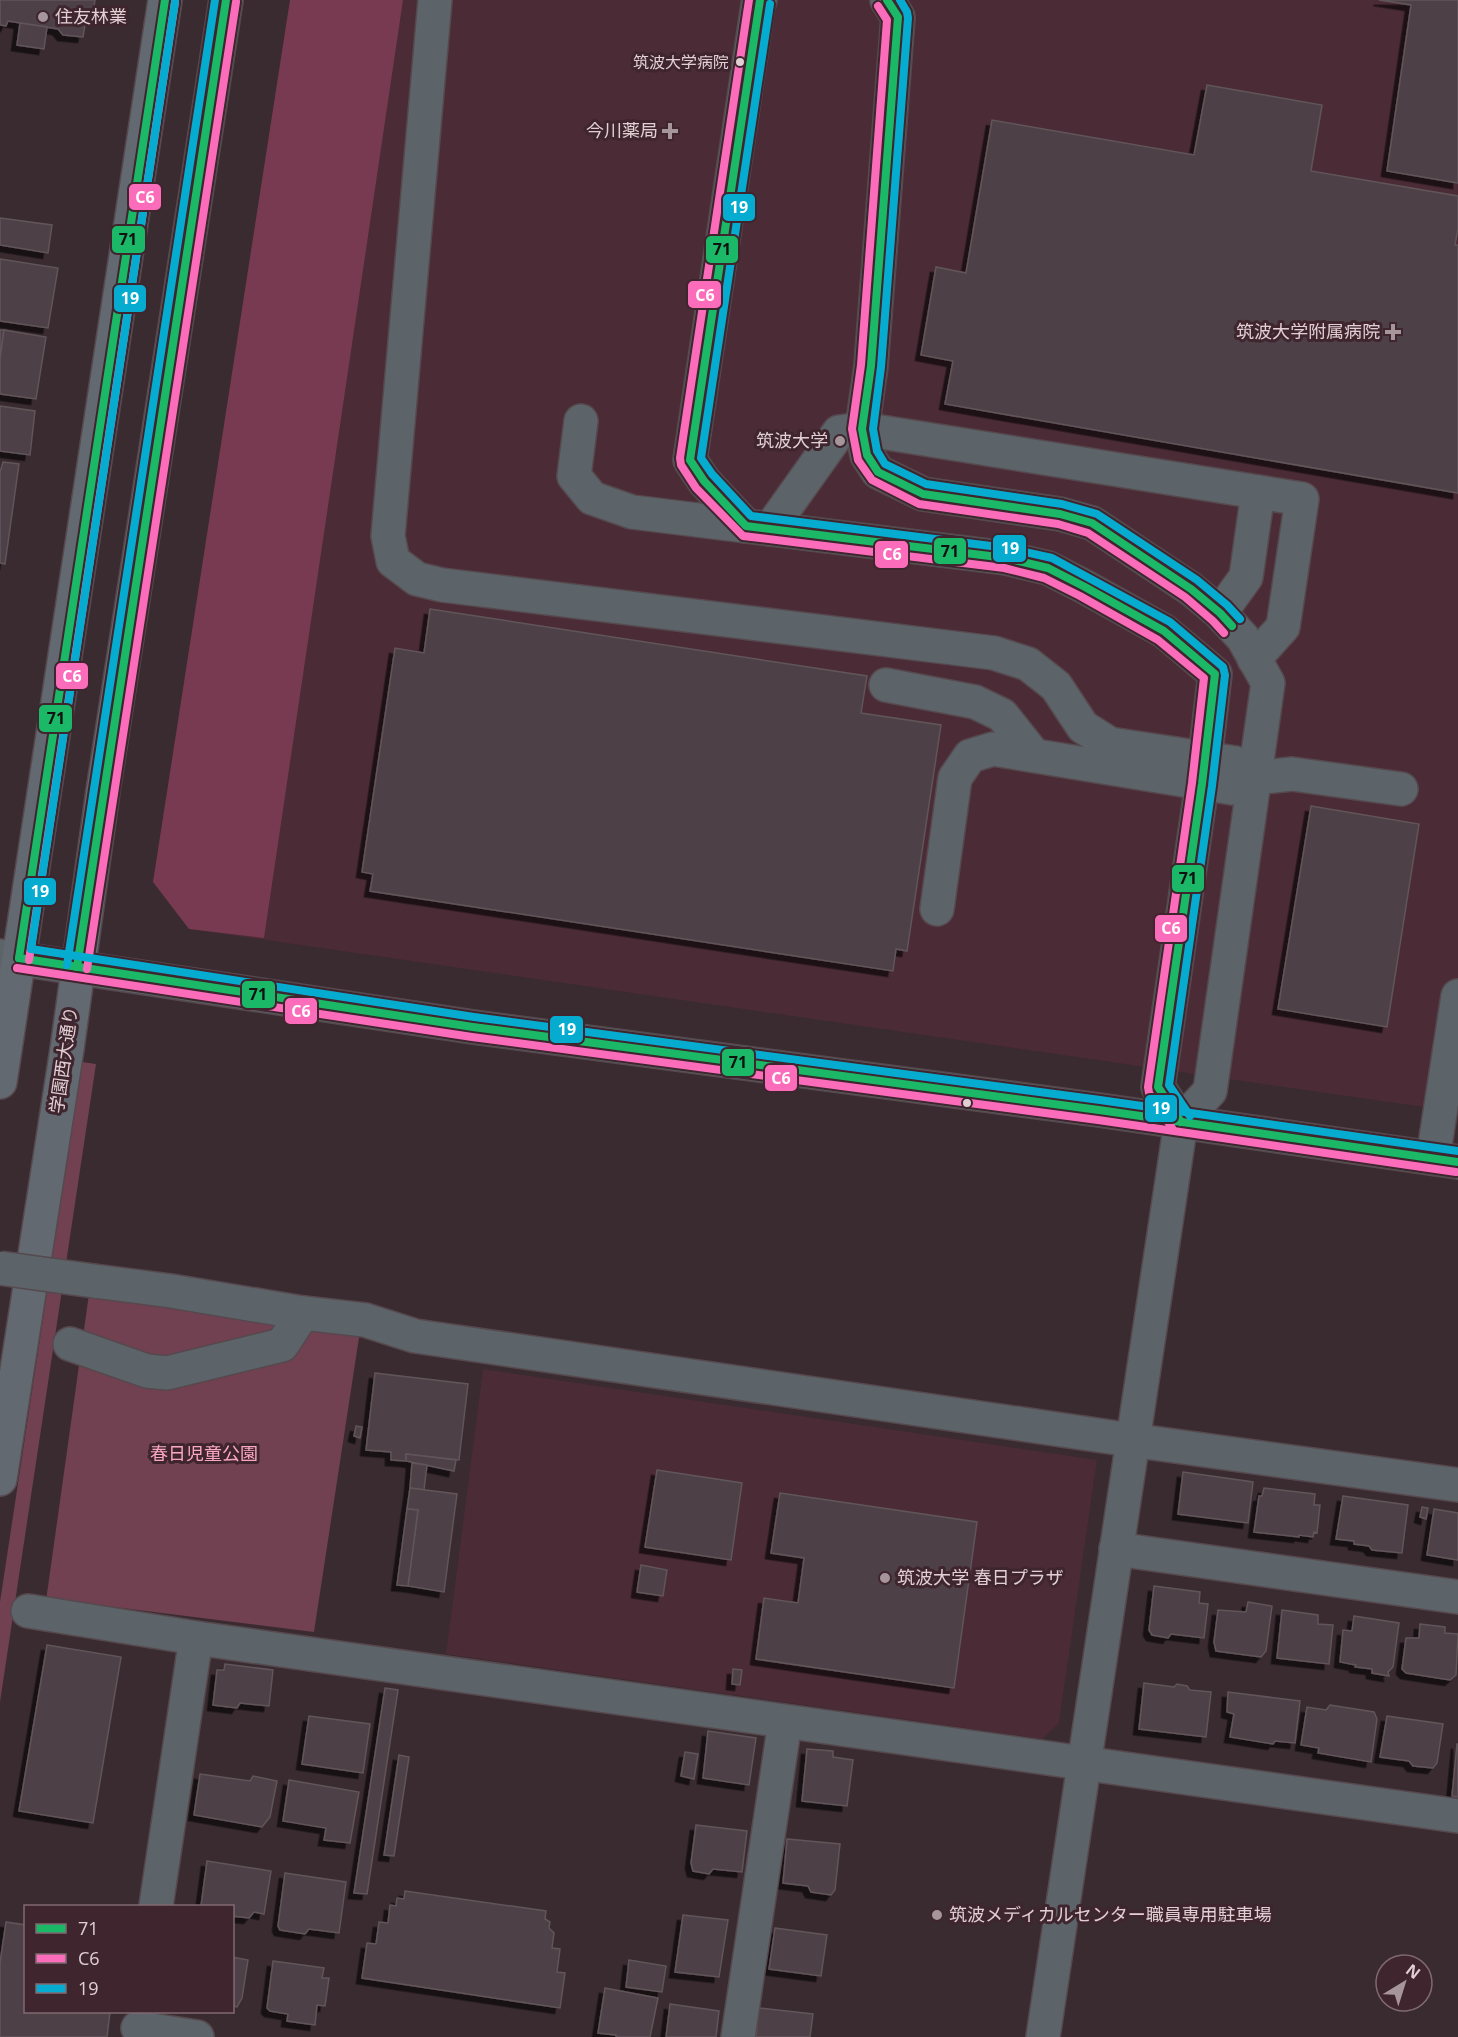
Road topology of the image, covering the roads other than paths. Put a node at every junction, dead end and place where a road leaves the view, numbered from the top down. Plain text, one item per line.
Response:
1 (165, 0) edge
2 (226, 0) edge
3 (435, 0) edge
4 (760, 0) edge
5 (887, 0) edge
6 (581, 421) dead end
7 (862, 429) junction
8 (1257, 492) junction
9 (758, 528) junction
10 (1220, 613) junction
11 (1249, 649) junction
12 (1215, 674) junction
13 (886, 685) dead end
14 (1033, 754) junction
15 (1204, 771) junction
16 (1254, 778) junction
17 (1401, 789) dead end
18 (937, 909) dead end
19 (9, 957) edge
20 (77, 968) junction
21 (1458, 996) edge
22 (0, 1082) edge
23 (1181, 1122) junction
24 (1446, 1160) edge
25 (0, 1268) edge
26 (303, 1313) junction
27 (70, 1344) dead end
28 (1131, 1440) junction
29 (0, 1479) edge
30 (1458, 1485) edge
31 (1116, 1549) junction
32 (1458, 1597) edge
33 (28, 1611) dead end
34 (196, 1638) junction
35 (784, 1722) junction
36 (1085, 1762) junction
37 (1458, 1816) edge
38 (156, 1905) edge
39 (139, 2026) edge
40 (197, 2037) edge
41 (738, 2037) edge
42 (1043, 2037) edge

1 - 19 highway
2 - 20 highway, 学園西大通り
3 - 15 street
4 - 9 street
5 - 7 street
6 - 9 street
7 - 8 street
7 - 9 street
7 - 10 street
8 - 10 street
8 - 11 street
9 - 12 street
10 - 11 street
11 - 12 street
11 - 16 street
12 - 15 street
13 - 14 street
14 - 15 street
14 - 18 street
15 - 16 street
15 - 23 street
16 - 17 street
16 - 23 street
19 - 20 street
19 - 22 highway
20 - 23 street
20 - 29 highway, 学園西大通り
21 - 24 street
23 - 24 street
23 - 28 street
25 - 26 street, bridge
26 - 27 street
26 - 28 street
28 - 30 street
28 - 31 street
31 - 32 street
31 - 36 street
33 - 34 street
34 - 35 street
34 - 38 street
35 - 36 street
35 - 41 street
36 - 37 street
36 - 42 street
39 - 40 street

